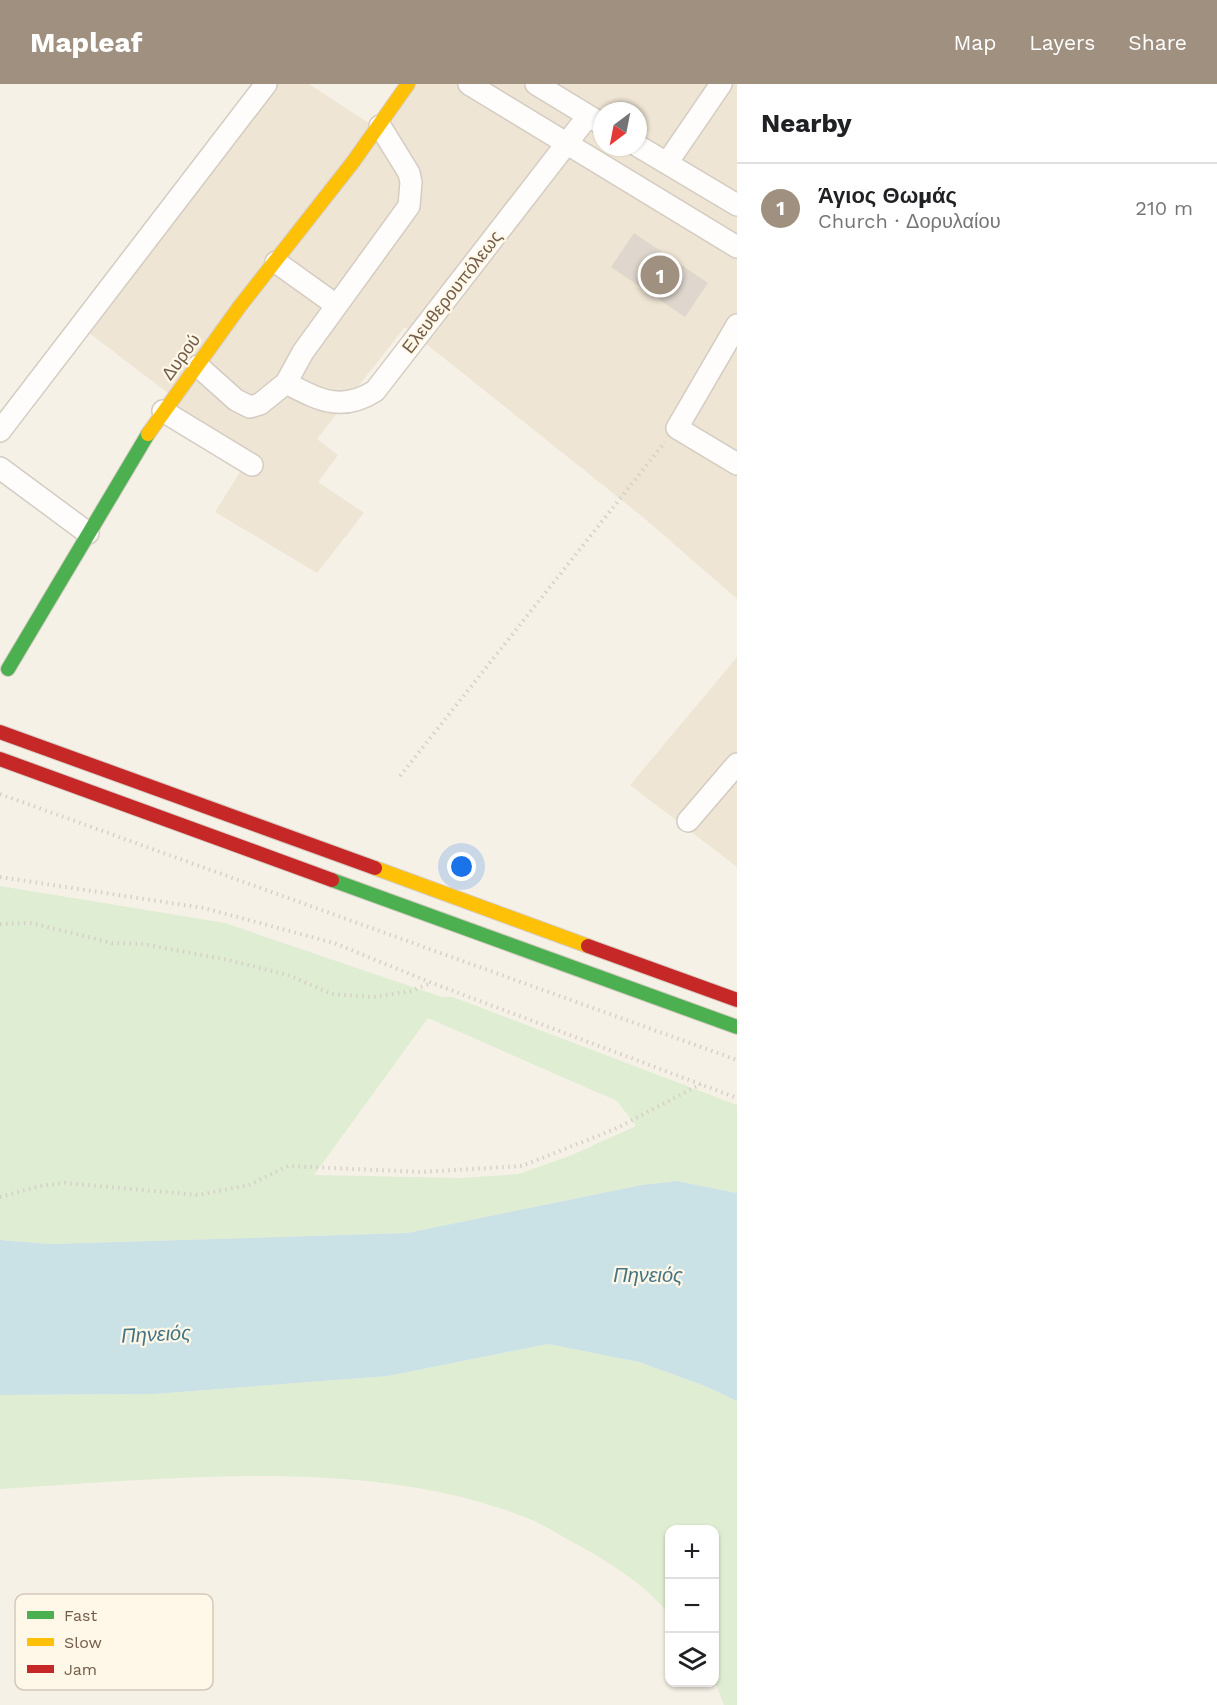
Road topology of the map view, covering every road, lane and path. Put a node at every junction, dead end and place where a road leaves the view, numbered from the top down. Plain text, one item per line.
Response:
1 (266, 84) edge
2 (408, 84) edge
3 (469, 84) edge
4 (721, 84) edge
5 (547, 87) edge
6 (593, 119) edge
7 (593, 122) edge
8 (380, 126) junction
9 (569, 144) junction
10 (647, 151) edge
11 (667, 163) junction
12 (737, 205) edge
13 (737, 247) edge
14 (276, 262) junction
15 (336, 305) junction
16 (737, 325) edge
17 (731, 348) edge
18 (198, 366) junction
19 (286, 383) junction
20 (163, 411) junction
21 (677, 428) junction
22 (0, 430) edge
23 (737, 464) edge
24 (252, 465) dead end
25 (0, 468) edge
26 (88, 533) junction
27 (8, 669) dead end
28 (0, 732) edge
29 (0, 759) edge
30 (737, 764) edge
31 (400, 776) dead end
32 (0, 794) edge
33 (688, 821) dead end
34 (0, 877) edge
35 (0, 924) edge
36 (432, 983) junction
37 (737, 1000) edge
38 (737, 1027) edge
39 (737, 1060) edge
40 (701, 1084) junction
41 (737, 1098) edge
42 (0, 1197) edge

1 - 22 street
2 - 8 main road, Δυρού
3 - 9 street
4 - 11 street
5 - 6 street
7 - 9 street, Ελευθερουπόλεως
8 - 14 main road, Δυρού
8 - 15 street
9 - 13 street
9 - 19 street, Ελευθερουπόλεως
10 - 11 street
11 - 12 street
14 - 15 street
14 - 18 main road, Δυρού
15 - 19 street
16 - 17 street
17 - 21 street
18 - 19 street
18 - 20 main road, Δυρού
20 - 24 street
20 - 26 main road, Δυρού
21 - 23 street
21 - 31 path
25 - 26 street
26 - 27 main road, Δυρού
28 - 37 main road
29 - 38 main road
30 - 33 street
32 - 39 path
34 - 36 path
35 - 36 path
36 - 40 path
40 - 41 path
40 - 42 path

